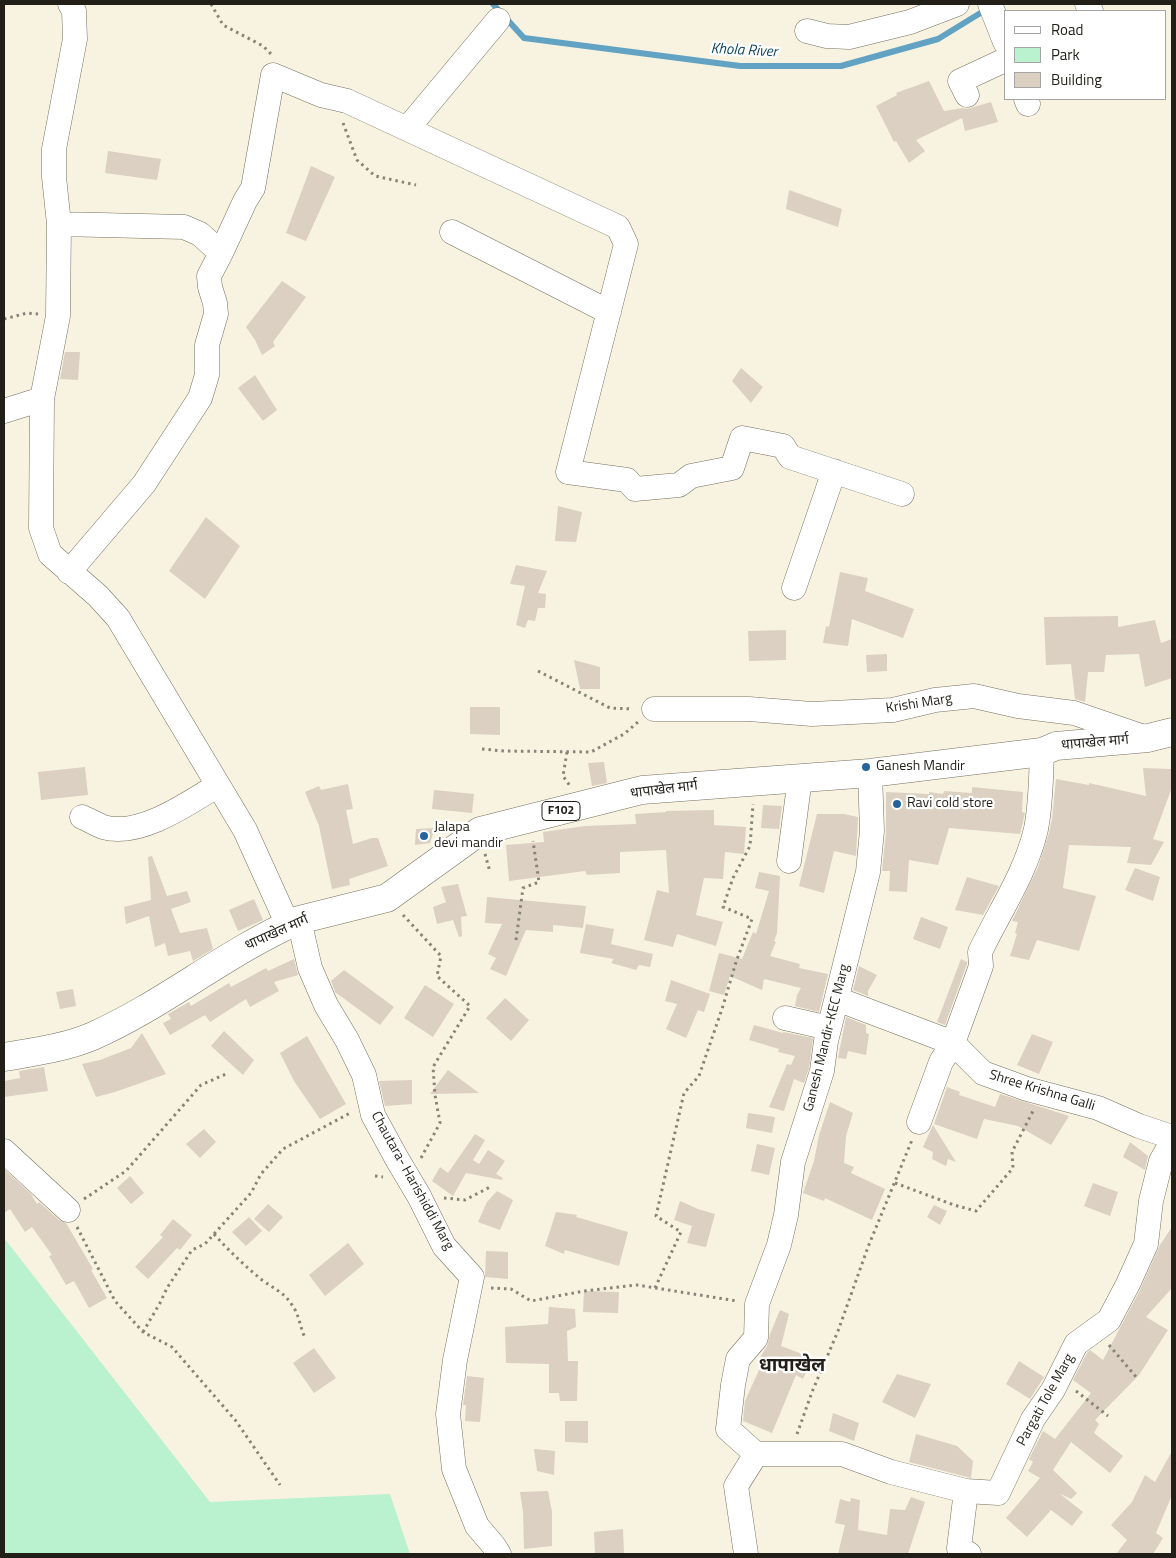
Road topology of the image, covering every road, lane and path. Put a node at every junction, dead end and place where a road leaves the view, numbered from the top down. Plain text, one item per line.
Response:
1 (70, 4) edge
2 (957, 4) edge
3 (990, 4) edge
4 (498, 20) dead end
5 (806, 30) dead end
6 (1004, 39) edge
7 (1004, 60) edge
8 (967, 95) dead end
9 (407, 129) junction
10 (59, 224) junction
11 (452, 232) dead end
12 (220, 252) junction
13 (609, 312) junction
14 (58, 316) junction
15 (4, 319) edge
16 (42, 400) junction
17 (4, 411) edge
18 (834, 472) junction
19 (902, 494) dead end
20 (69, 572) junction
21 (794, 588) dead end
22 (538, 671) dead end
23 (654, 709) junction
24 (1160, 735) edge
25 (482, 749) dead end
26 (567, 752) junction
27 (1042, 752) junction
28 (870, 773) junction
29 (800, 778) junction
30 (755, 781) junction
31 (218, 786) junction
32 (585, 805) junction
33 (82, 816) dead end
34 (530, 818) junction
35 (790, 861) dead end
36 (387, 898) junction
37 (294, 922) junction
38 (516, 940) dead end
39 (836, 999) junction
40 (785, 1018) dead end
41 (829, 1028) junction
42 (954, 1043) junction
43 (4, 1057) edge
44 (226, 1074) dead end
45 (1044, 1093) junction
46 (370, 1103) junction
47 (919, 1122) joint
48 (1172, 1137) edge
49 (1172, 1142) edge
50 (4, 1150) edge
51 (409, 1178) junction
52 (895, 1183) junction
53 (492, 1186) dead end
54 (440, 1198) dead end
55 (68, 1210) junction
56 (214, 1234) junction
57 (472, 1277) junction
58 (655, 1288) junction
59 (757, 1304) junction
60 (1096, 1329) junction
61 (143, 1332) junction
62 (305, 1338) dead end
63 (1059, 1378) junction
64 (1138, 1378) dead end
65 (1108, 1416) dead end
66 (756, 1454) junction
67 (790, 1454) junction
68 (280, 1485) dead end
69 (966, 1491) junction
70 (499, 1554) edge
71 (746, 1554) edge
72 (969, 1554) edge

1 - 10 street, Chautara- Harishiddi Marg
2 - 5 street
3 - 6 street
4 - 9 street
7 - 8 street
9 - 12 street
9 - 13 street
10 - 12 street
10 - 14 street, Chautara- Harishiddi Marg
11 - 13 street
12 - 20 street
13 - 18 street
14 - 15 path
14 - 16 street, Chautara- Harishiddi Marg
16 - 17 street
16 - 20 street, Chautara- Harishiddi Marg
18 - 19 street
18 - 21 street
20 - 31 street, Chautara- Harishiddi Marg
22 - 23 path
23 - 24 street, Krishi Marg
23 - 26 path
24 - 27 main road, धापाखेल मार्ग / F102
25 - 26 path
26 - 32 path
27 - 28 main road, धापाखेल मार्ग / F102
27 - 42 street
28 - 29 main road, धापाखेल मार्ग / F102
28 - 39 street, Ganesh Mandir-KEC Marg
29 - 30 main road, धापाखेल मार्ग / F102
29 - 35 street
30 - 32 main road, धापाखेल मार्ग / F102
30 - 58 path
31 - 33 street
31 - 37 street, Chautara- Harishiddi Marg
32 - 34 main road, धापाखेल मार्ग / F102
34 - 36 main road, धापाखेल मार्ग / F102
34 - 38 path
36 - 37 main road, धापाखेल मार्ग / F102
36 - 51 path
37 - 43 main road, धापाखेल मार्ग / F102
37 - 46 street, Chautara- Harishiddi Marg
39 - 41 street, Ganesh Mandir-KEC Marg
39 - 42 street, Shree Krishna Galli
40 - 41 street
41 - 59 street, Ganesh Mandir-KEC Marg
42 - 45 street, Shree Krishna Galli
42 - 47 street
44 - 55 path
45 - 48 street, Shree Krishna Galli
45 - 52 path
46 - 51 street, Chautara- Harishiddi Marg
46 - 56 path
47 - 52 path
49 - 60 street, Pargati Tole Marg
50 - 55 street
51 - 57 street, Chautara- Harishiddi Marg
52 - 67 path
53 - 54 path
55 - 61 path
56 - 61 path
56 - 62 path
57 - 58 path
57 - 70 street
58 - 59 path
59 - 66 street, Ganesh Mandir-KEC Marg
60 - 63 street, Pargati Tole Marg
60 - 64 path
61 - 68 path
63 - 65 path
63 - 69 street, Pargati Tole Marg
66 - 67 street
66 - 71 street
67 - 69 street
69 - 72 street

